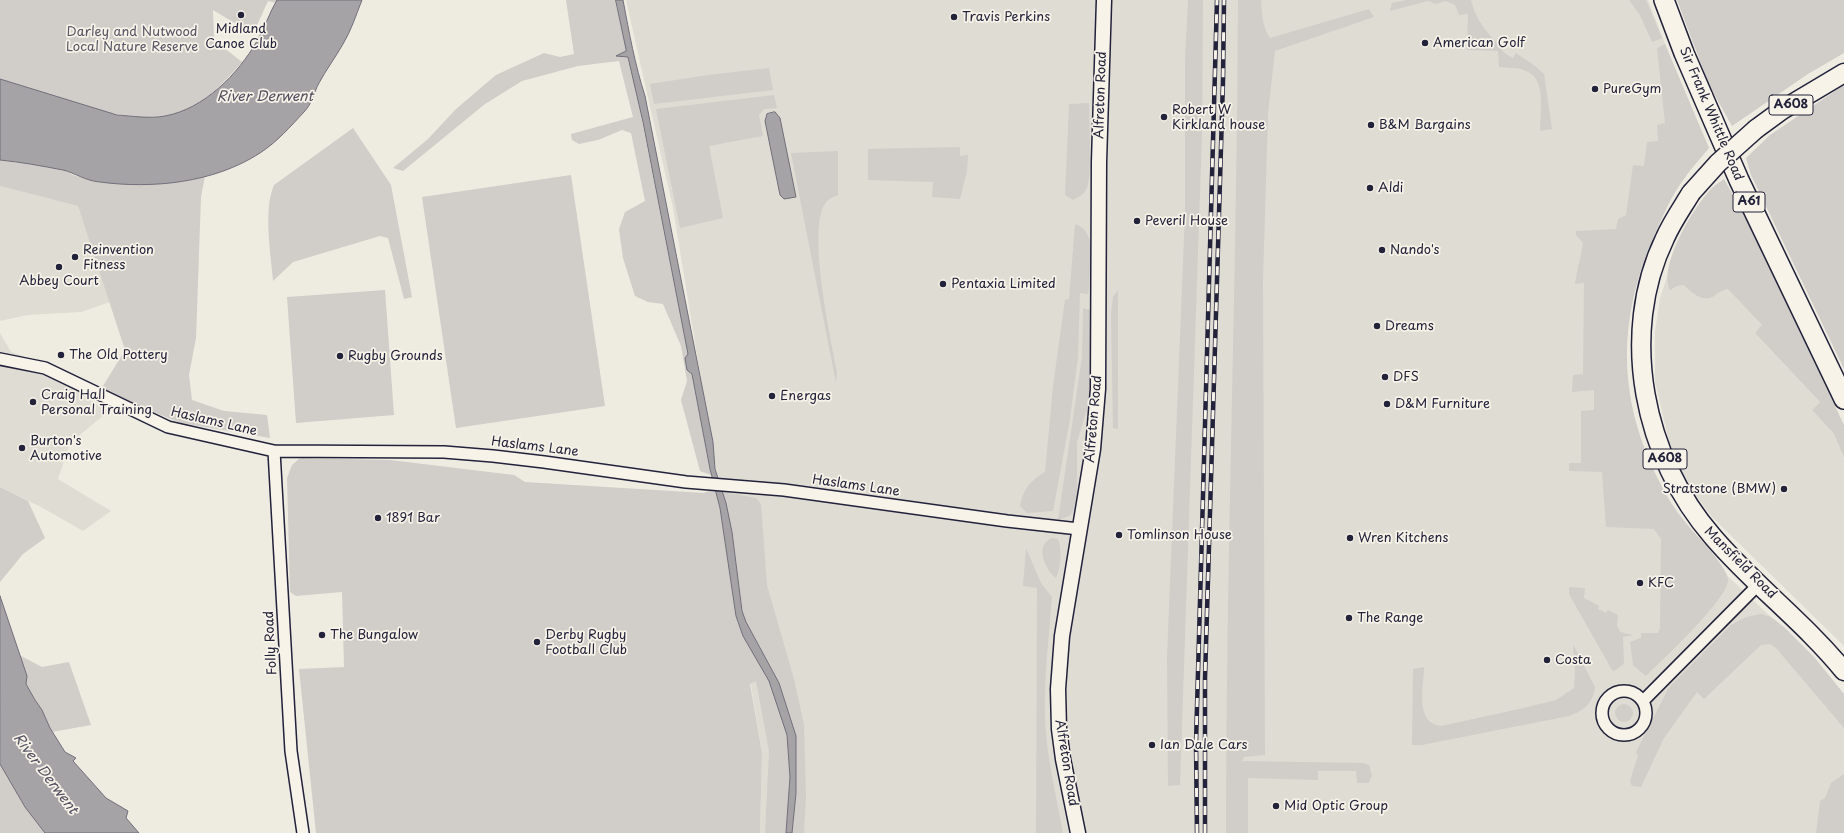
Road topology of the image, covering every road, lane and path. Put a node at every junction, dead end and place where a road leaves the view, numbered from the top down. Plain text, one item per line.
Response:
1 (1104, 0) edge
2 (1664, 0) edge
3 (1844, 73) edge
4 (0, 359) edge
5 (1844, 399) edge
6 (274, 451) junction
7 (1079, 529) junction
8 (1759, 584) junction
9 (1844, 671) edge
10 (1643, 701) junction
11 (303, 833) edge
12 (1078, 833) edge

1 - 7 street, Alfreton Road
2 - 5 highway, Sir Frank Whittle Road / A61
3 - 8 main road, Mansfield Road / A608, bridge
4 - 6 street, Haslams Lane
6 - 7 street, Haslams Lane
6 - 11 street, Folly Road
7 - 12 street, Alfreton Road
8 - 9 main road, Mansfield Road / A608
8 - 10 street
10 - 10 street

